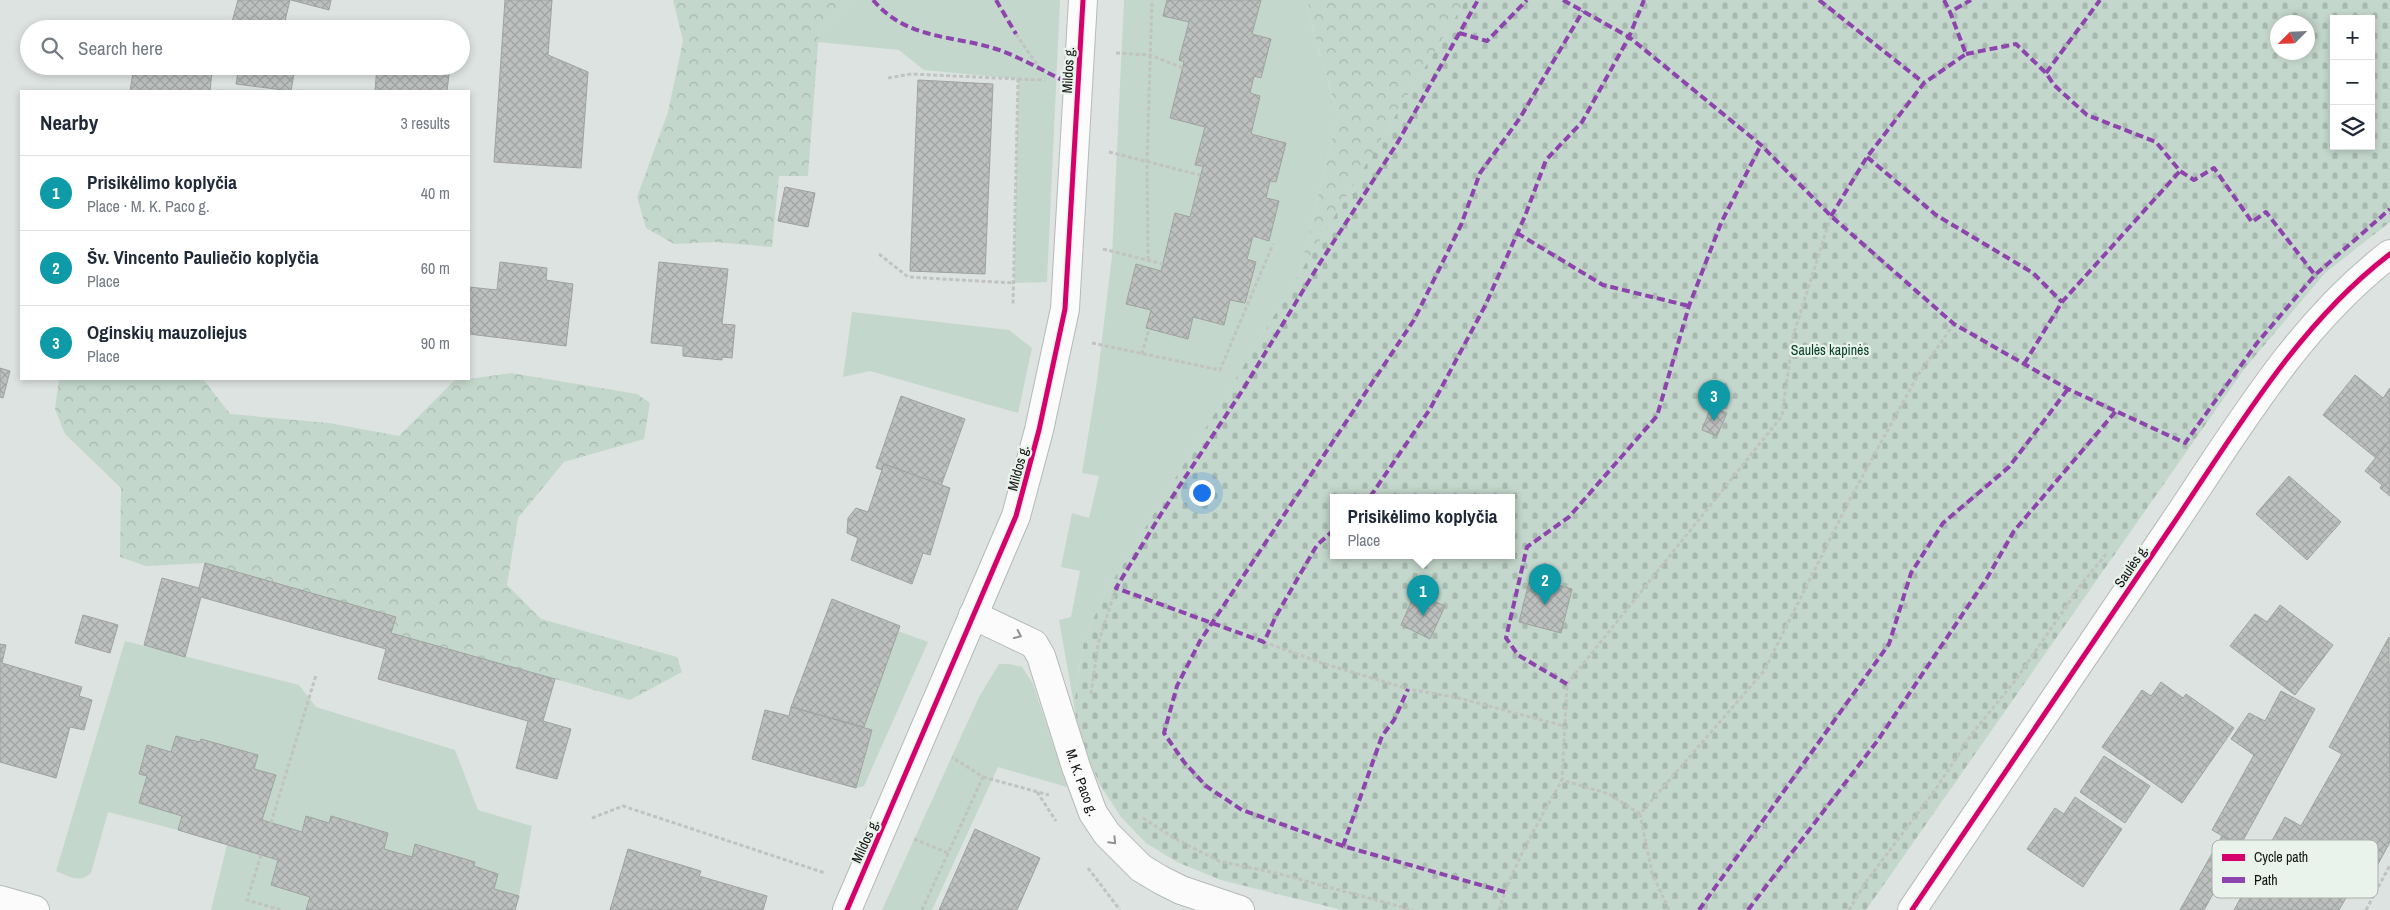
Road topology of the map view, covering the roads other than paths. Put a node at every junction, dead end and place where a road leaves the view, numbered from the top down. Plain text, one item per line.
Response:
1 (1083, 0) edge
2 (2390, 254) edge
3 (973, 616) junction
4 (0, 900) edge
5 (35, 910) edge
6 (847, 910) edge
7 (1240, 910) edge
8 (1912, 910) edge

1 - 3 street, Mildos g.
2 - 8 street, Saulės g.
3 - 6 street, Mildos g.
3 -> 7 street, M. K. Paco g.
4 - 5 street

